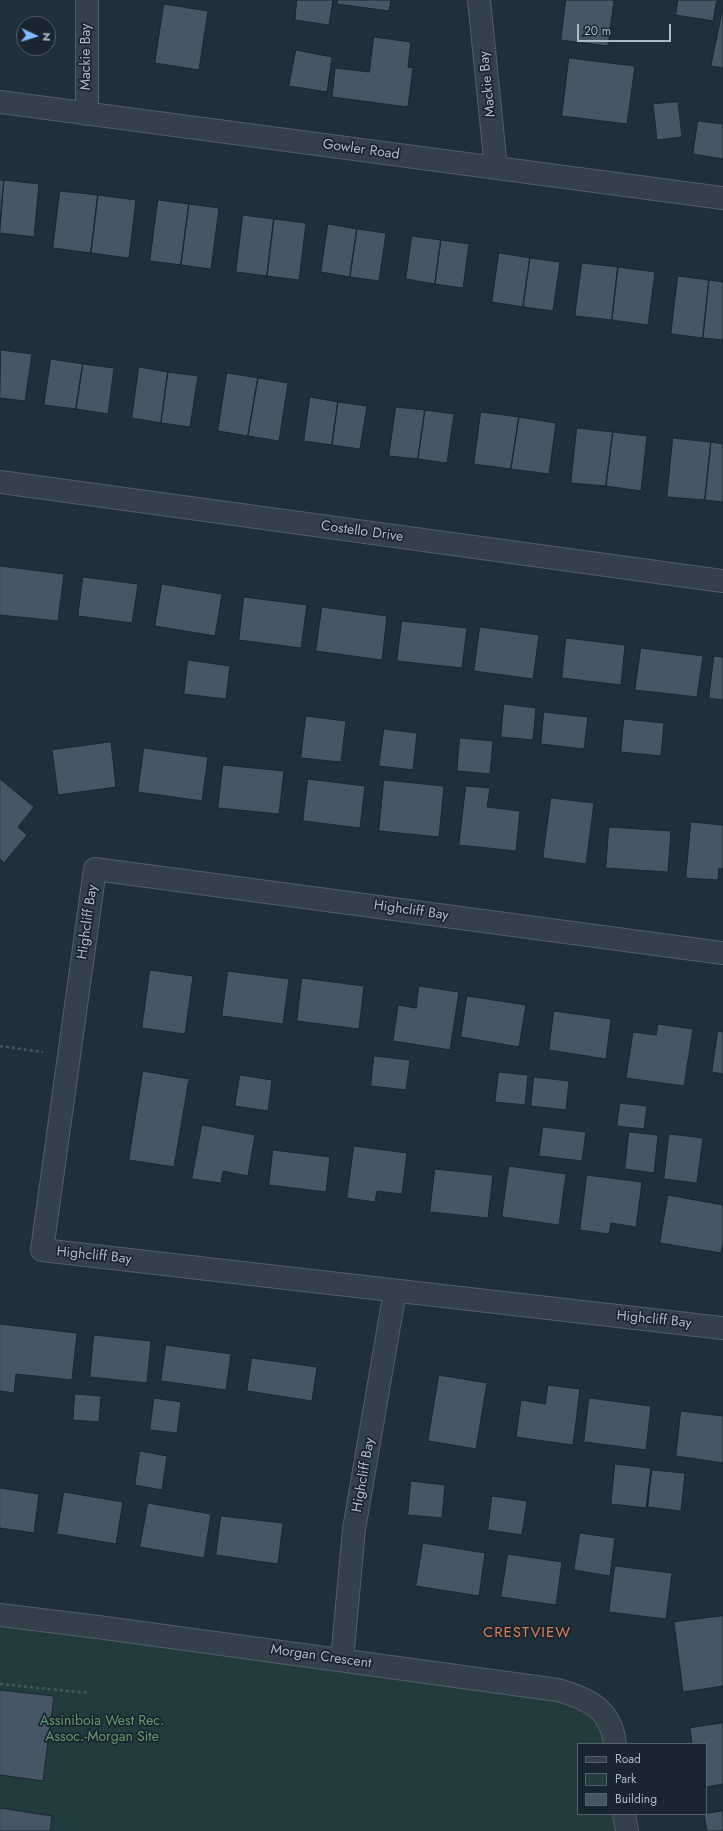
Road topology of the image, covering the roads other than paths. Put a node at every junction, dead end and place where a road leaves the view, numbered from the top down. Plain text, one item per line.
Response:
1 (87, 0) edge
2 (479, 0) edge
3 (0, 102) edge
4 (87, 114) junction
5 (496, 168) junction
6 (723, 198) edge
7 (0, 482) edge
8 (723, 581) edge
9 (723, 953) edge
10 (394, 1291) junction
11 (723, 1328) edge
12 (0, 1615) edge
13 (342, 1660) junction
14 (615, 1743) edge
15 (624, 1815) edge
16 (626, 1831) edge

1 - 4 street, Mackie Bay
2 - 5 street, Mackie Bay
3 - 4 street, Gowler Road
4 - 5 street, Gowler Road
5 - 6 street, Gowler Road
7 - 8 street, Costello Drive
9 - 10 street, Highcliff Bay
10 - 11 street, Highcliff Bay
10 - 13 street, Highcliff Bay
12 - 13 street, Morgan Crescent
13 - 14 street, Morgan Crescent
15 - 16 street

